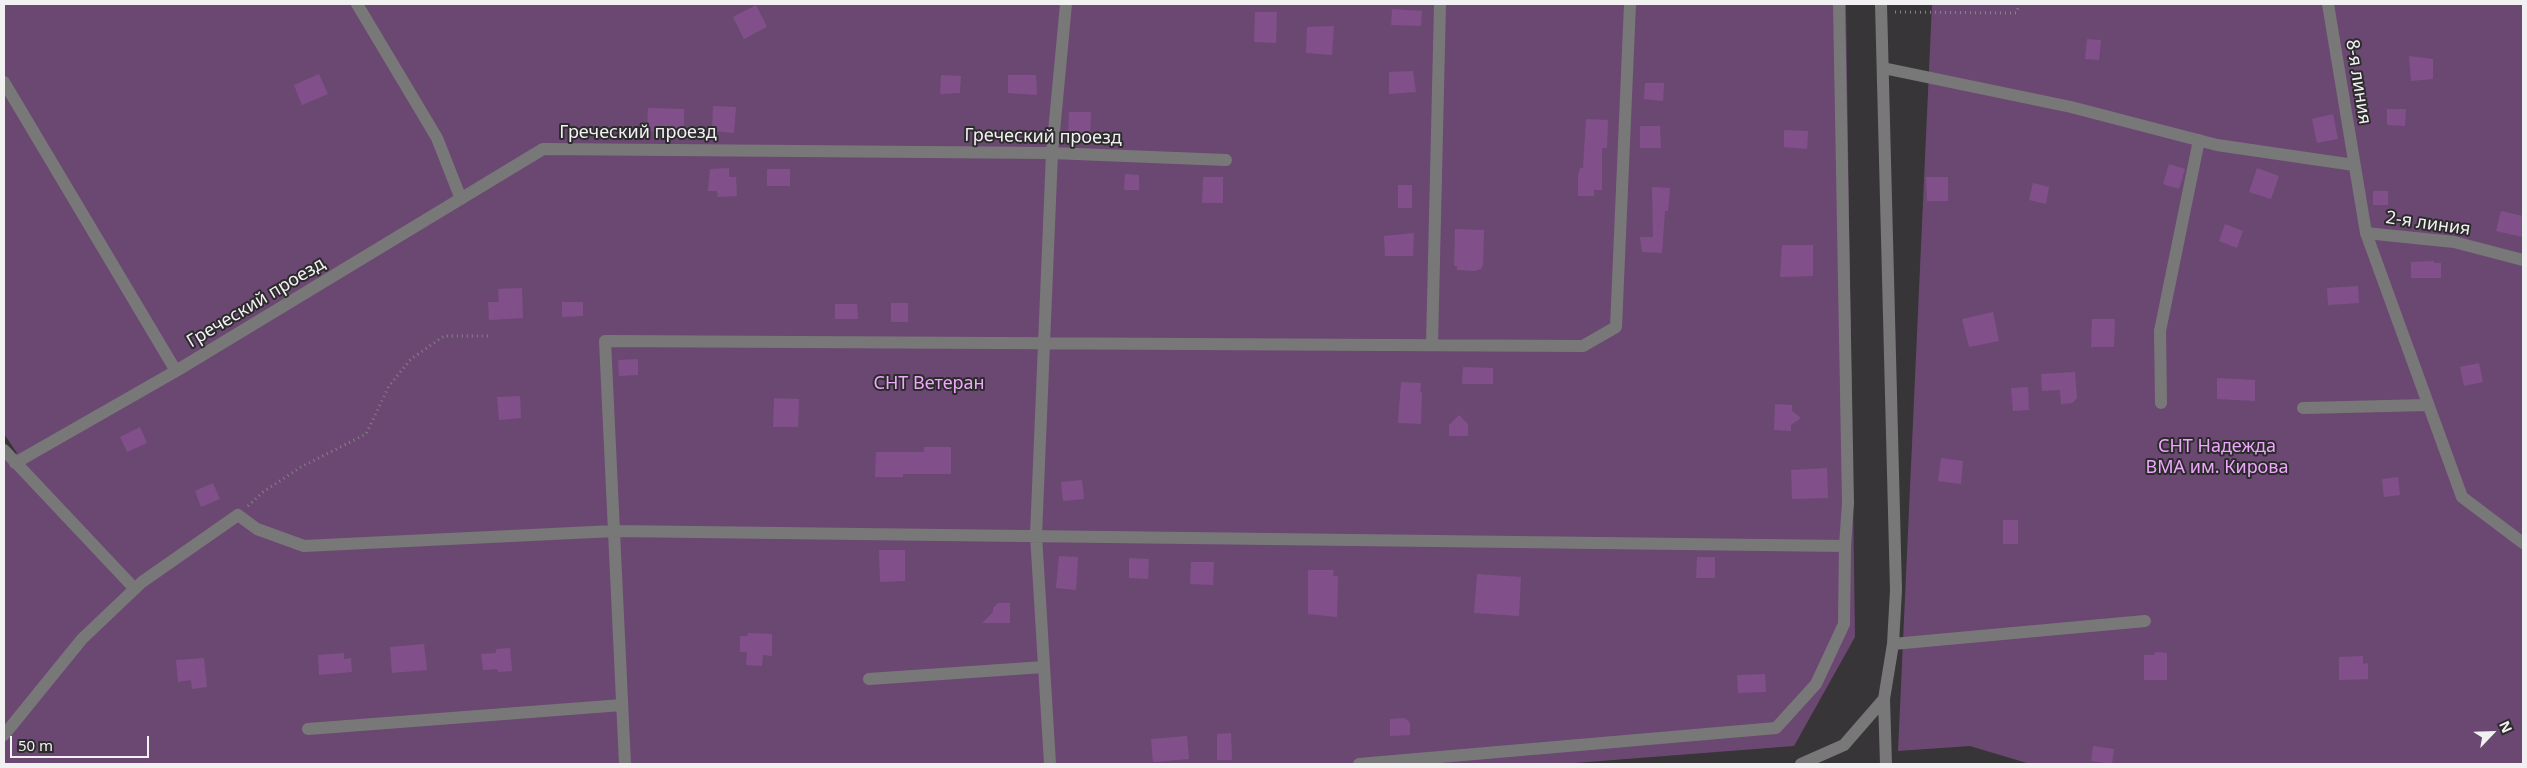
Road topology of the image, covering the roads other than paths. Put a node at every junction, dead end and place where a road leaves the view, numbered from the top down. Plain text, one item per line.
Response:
1 (358, 4) edge
2 (1066, 4) edge
3 (1440, 4) edge
4 (1630, 4) edge
5 (1839, 4) edge
6 (2328, 4) edge
7 (1884, 8) edge
8 (1883, 68) junction
9 (4, 82) edge
10 (2199, 140) junction
11 (1052, 153) junction
12 (1226, 160) dead end
13 (2354, 165) junction
14 (461, 199) junction
15 (2366, 233) junction
16 (2523, 260) edge
17 (1044, 344) junction
18 (1432, 345) junction
19 (176, 371) junction
20 (2161, 403) dead end
21 (2428, 405) junction
22 (2303, 408) dead end
23 (4, 450) edge
24 (15, 463) junction
25 (614, 531) junction
26 (1036, 535) junction
27 (2523, 543) edge
28 (1844, 546) junction
29 (135, 590) junction
30 (2145, 622) dead end
31 (1893, 644) junction
32 (1044, 667) junction
33 (869, 679) dead end
34 (1884, 699) junction
35 (622, 705) junction
36 (308, 729) dead end
37 (4, 735) edge
38 (625, 764) edge
39 (1050, 764) edge
40 (1359, 764) edge
41 (1801, 764) edge
42 (1886, 764) edge

1 - 14 street
2 - 11 street
3 - 18 street
4 - 18 street
5 - 28 street
6 - 13 street, 8-я линия
7 - 8 street
8 - 10 street
8 - 31 street
9 - 19 street
10 - 13 street
10 - 20 street
11 - 12 street, Греческий проезд
11 - 14 street, Греческий проезд
11 - 17 street
13 - 15 street, 2-я линия
14 - 19 street, Греческий проезд
15 - 16 street, 2-я линия
15 - 21 street
17 - 18 street
17 - 25 street
17 - 26 street
19 - 24 street, Греческий проезд
21 - 22 street
21 - 27 street
23 - 24 street
24 - 29 street
25 - 26 street
25 - 29 street
25 - 35 street
26 - 28 street
26 - 32 street
28 - 40 street
29 - 37 street
30 - 31 street
31 - 34 street
32 - 33 street
32 - 39 street
34 - 41 street
34 - 42 street
35 - 36 street
35 - 38 street

